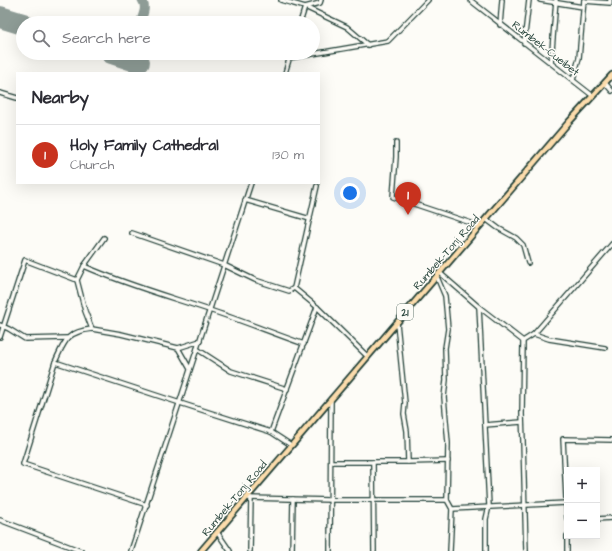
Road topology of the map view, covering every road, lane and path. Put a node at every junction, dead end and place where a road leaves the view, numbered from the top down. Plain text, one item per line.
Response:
1 (281, 0) edge
2 (321, 0) edge
3 (428, 0) edge
4 (470, 0) edge
5 (477, 0) edge
6 (502, 0) edge
7 (529, 0) edge
8 (540, 0) edge
9 (610, 0) edge
10 (556, 1) edge
11 (584, 1) edge
12 (476, 5) junction
13 (304, 7) junction
14 (584, 7) junction
15 (302, 16) edge
16 (500, 24) junction
17 (524, 43) junction
18 (368, 44) junction
19 (320, 53) edge
20 (288, 60) edge
21 (551, 63) junction
22 (285, 72) edge
23 (612, 75) edge
24 (573, 80) junction
25 (605, 82) junction
26 (612, 91) edge
27 (0, 93) edge
28 (592, 96) junction
29 (16, 98) edge
30 (396, 143) dead end
31 (251, 184) edge
32 (318, 186) dead end
33 (245, 200) junction
34 (310, 219) junction
35 (486, 219) junction
36 (480, 226) junction
37 (132, 233) dead end
38 (104, 238) dead end
39 (612, 244) edge
40 (528, 263) dead end
41 (84, 266) junction
42 (224, 266) junction
43 (438, 275) junction
44 (77, 280) junction
45 (294, 288) junction
46 (479, 306) junction
47 (317, 307) junction
48 (210, 310) junction
49 (397, 323) junction
50 (2, 325) edge
51 (92, 329) junction
52 (534, 334) junction
53 (0, 337) edge
54 (67, 338) junction
55 (200, 341) junction
56 (523, 341) junction
57 (304, 344) junction
58 (178, 348) junction
59 (605, 348) dead end
60 (197, 349) junction
61 (368, 356) junction
62 (55, 362) junction
63 (190, 369) junction
64 (287, 389) junction
65 (331, 399) junction
66 (180, 403) junction
67 (522, 422) junction
68 (485, 424) junction
69 (271, 432) junction
70 (612, 440) edge
71 (291, 445) junction
72 (448, 461) junction
73 (331, 462) junction
74 (373, 462) junction
75 (408, 462) junction
76 (564, 467) edge
77 (249, 498) junction
78 (293, 499) junction
79 (330, 500) junction
80 (374, 500) junction
81 (447, 500) junction
82 (564, 503) edge
83 (147, 505) junction
84 (489, 506) junction
85 (525, 506) junction
86 (452, 509) junction
87 (612, 518) edge
88 (600, 519) edge
89 (0, 520) edge
90 (217, 532) junction
91 (567, 539) edge
92 (81, 551) edge
93 (131, 551) edge
94 (201, 551) edge
95 (230, 551) edge
96 (250, 551) edge
97 (292, 551) edge
98 (330, 551) edge
99 (374, 551) edge
100 (450, 551) edge
101 (486, 551) edge
102 (526, 551) edge
103 (567, 551) edge

1 - 13 street
2 - 13 street
3 - 18 street
4 - 12 street, Rumbek-Cueibet
5 - 12 street
6 - 16 street
7 - 17 street
8 - 10 street
9 - 11 street
10 - 14 street
10 - 21 street
11 - 14 street
12 - 16 street, Rumbek-Cueibet
13 - 15 street
13 - 18 street
14 - 24 street
16 - 17 street, Rumbek-Cueibet
17 - 21 street, Rumbek-Cueibet
18 - 19 street
20 - 22 street
21 - 24 street, Rumbek-Cueibet
23 - 25 main road, Rumbek-Tonj Road / 21
24 - 28 street, Rumbek-Cueibet
25 - 26 street
25 - 28 main road, Rumbek-Tonj Road / 21
27 - 29 street
28 - 35 main road, Rumbek-Tonj Road / 21
30 - 36 street
31 - 33 street
32 - 34 street
33 - 34 street
33 - 42 street
34 - 45 street
35 - 36 main road, Rumbek-Tonj Road / 21
35 - 40 street
36 - 43 main road, Rumbek-Tonj Road / 21
37 - 42 street
38 - 41 street
39 - 52 street
41 - 44 street
41 - 48 street
42 - 45 street
42 - 48 street
43 - 46 street
43 - 49 main road, Rumbek-Tonj Road / 21
43 - 72 street
44 - 50 street
44 - 51 street
45 - 47 street
46 - 56 street
46 - 68 street
47 - 57 street
47 - 61 street
48 - 55 street
48 - 57 street
49 - 61 main road, Rumbek-Tonj Road / 21
49 - 75 street
50 - 53 street
50 - 54 street
51 - 54 street
51 - 58 street
52 - 56 street
52 - 59 street
54 - 62 street
55 - 58 street
55 - 60 street
56 - 67 street
57 - 64 street
58 - 63 street
60 - 63 street
60 - 64 street
61 - 65 main road, Rumbek-Tonj Road / 21
62 - 66 street
62 - 83 street
63 - 66 street
64 - 69 street
65 - 71 main road, Rumbek-Tonj Road / 21
65 - 73 street
66 - 69 street
66 - 83 street
67 - 68 street
67 - 85 street
68 - 84 street
69 - 71 street
70 - 76 street
71 - 77 main road, Rumbek-Tonj Road / 21
72 - 75 street
72 - 81 street
73 - 74 street
73 - 79 street
74 - 75 street
74 - 80 street
77 - 78 street
77 - 90 main road, Rumbek-Tonj Road / 21
77 - 96 street
78 - 79 street
78 - 97 street
79 - 80 street
79 - 98 street
80 - 81 street
80 - 99 street
81 - 86 street
82 - 85 street
83 - 93 street
84 - 85 street
84 - 86 street
84 - 101 street
85 - 102 street
86 - 100 street
87 - 88 street
89 - 92 street
90 - 94 main road, Rumbek-Tonj Road / 21
90 - 95 street
91 - 103 street

